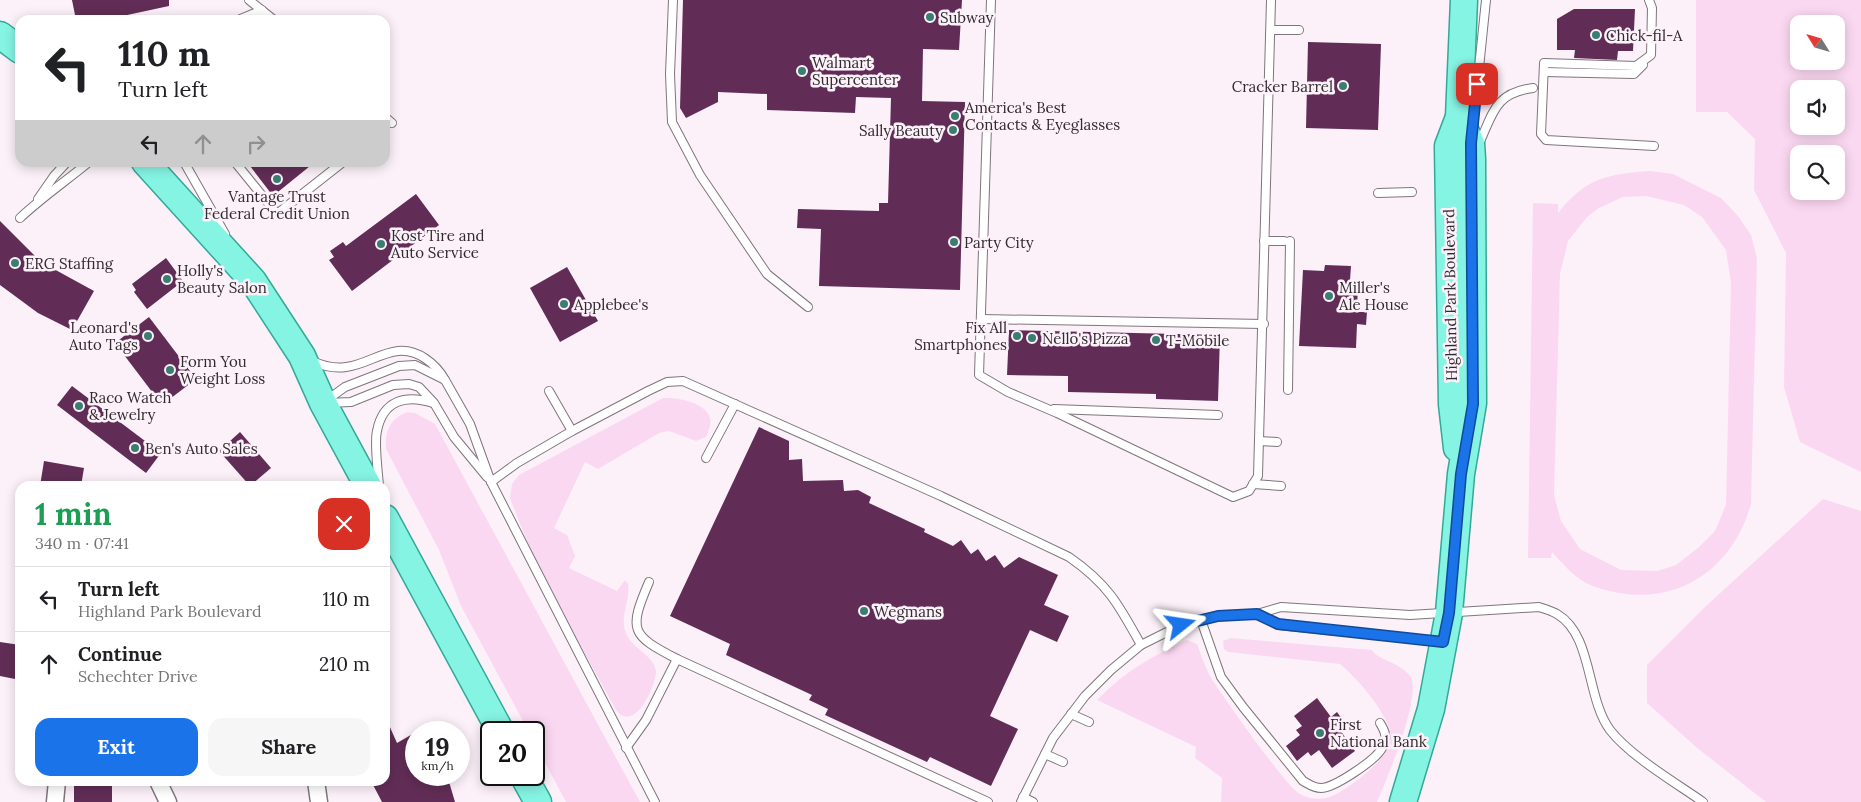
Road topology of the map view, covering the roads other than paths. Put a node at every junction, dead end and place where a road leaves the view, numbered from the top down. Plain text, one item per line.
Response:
1 (250, 0) edge
2 (673, 0) edge
3 (991, 0) edge
4 (1271, 0) edge
5 (1464, 0) edge
6 (1486, 0) edge
7 (1649, 0) edge
8 (262, 10) junction
9 (250, 15) edge
10 (258, 15) edge
11 (268, 15) edge
12 (1271, 30) junction
13 (1299, 30) dead end
14 (0, 35) edge
15 (15, 46) edge
16 (1533, 88) dead end
17 (1459, 117) junction
18 (1654, 146) dead end
19 (1472, 151) junction
20 (62, 167) edge
21 (83, 167) edge
22 (150, 167) edge
23 (187, 167) edge
24 (239, 167) edge
25 (337, 167) edge
26 (1412, 192) dead end
27 (1378, 193) dead end
28 (37, 201) junction
29 (20, 218) dead end
30 (228, 238) dead end
31 (1264, 241) junction
32 (232, 246) dead end
33 (253, 281) junction
34 (808, 307) dead end
35 (982, 319) junction
36 (1264, 324) junction
37 (302, 356) junction
38 (445, 380) junction
39 (1288, 390) dead end
40 (550, 391) dead end
41 (323, 403) junction
42 (434, 403) junction
43 (735, 404) junction
44 (1050, 409) junction
45 (1218, 415) dead end
46 (572, 431) junction
47 (1260, 441) junction
48 (1277, 442) dead end
49 (706, 458) dead end
50 (1461, 474) junction
51 (365, 481) edge
52 (379, 481) edge
53 (491, 482) junction
54 (1253, 484) junction
55 (1281, 486) dead end
56 (390, 527) edge
57 (649, 582) dead end
58 (1449, 613) junction
59 (1257, 614) junction
60 (1201, 620) junction
61 (1443, 642) junction
62 (1141, 645) junction
63 (678, 660) junction
64 (1071, 714) junction
65 (495, 721) edge
66 (1089, 722) dead end
67 (1380, 723) dead end
68 (626, 748) junction
69 (1044, 754) junction
70 (1063, 762) dead end
71 (57, 786) edge
72 (160, 786) edge
73 (317, 786) edge
74 (530, 786) edge
75 (1022, 800) edge
76 (56, 802) edge
77 (168, 802) edge
78 (319, 802) edge
79 (538, 802) edge
80 (655, 802) edge
81 (988, 802) edge
82 (1034, 802) edge
83 (1403, 802) edge
84 (1703, 802) edge

1 - 8 lane
2 - 34 lane
3 - 35 lane
4 - 12 lane
5 - 17 main road, Highland Park Boulevard
6 - 19 lane
7 - 18 lane
8 - 9 lane
8 - 10 lane
8 - 11 lane
12 - 13 lane
12 - 31 lane
14 - 15 main road
16 - 19 lane
17 - 19 main road, Highland Park Boulevard
17 - 50 main road, Highland Park Boulevard
19 - 50 main road, Highland Park Boulevard
20 - 28 lane
21 - 28 lane
22 - 33 main road
23 - 30 lane
24 - 25 lane
26 - 27 lane
28 - 29 lane
31 - 36 lane
31 - 39 lane
32 - 33 lane
33 - 37 main road
35 - 36 lane
35 - 44 lane
36 - 47 lane
37 - 38 lane
37 - 41 main road
38 - 41 lane
38 - 53 lane
40 - 46 lane
41 - 42 lane
41 - 51 main road
42 - 52 lane
42 - 53 lane
43 - 46 lane
43 - 49 lane
43 - 62 lane
44 - 45 lane
44 - 54 lane
46 - 53 lane
47 - 48 lane
47 - 54 lane
50 - 58 main road, Highland Park Boulevard
53 - 68 lane
54 - 55 lane
56 - 65 main road
57 - 63 lane
58 - 59 lane
58 - 61 main road, Highland Park Boulevard
58 - 84 lane
59 - 60 lane
59 - 61 lane
60 - 62 lane
60 - 67 lane
61 - 83 main road, Highland Park Boulevard
62 - 64 lane
63 - 68 lane
63 - 81 lane
64 - 66 lane
64 - 69 lane
68 - 80 lane
69 - 70 lane
69 - 75 lane
71 - 76 street
72 - 77 street
73 - 78 street
74 - 79 main road
75 - 82 lane

